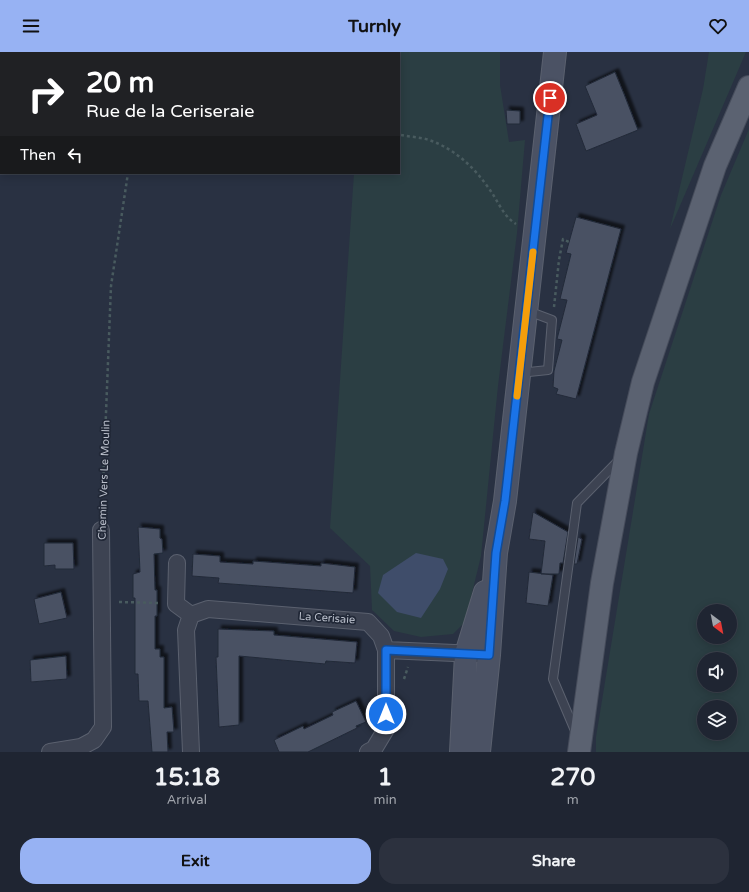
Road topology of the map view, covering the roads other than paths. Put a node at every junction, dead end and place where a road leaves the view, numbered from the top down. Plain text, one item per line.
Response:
1 (555, 52) edge
2 (749, 87) edge
3 (526, 313) junction
4 (520, 372) junction
5 (626, 453) junction
6 (101, 530) road end
7 (496, 553) junction
8 (177, 563) dead end
9 (191, 615) junction
10 (386, 650) junction
11 (466, 654) junction
12 (489, 655) junction
13 (580, 747) edge
14 (50, 752) edge
15 (190, 752) edge
16 (368, 752) edge
17 (461, 752) edge
18 (479, 752) edge

1 - 3 main road
2 - 5 main road
3 - 4 main road
3 - 4 lane
4 - 7 main road
5 - 13 main road
5 - 13 lane
6 - 14 street, Chemin Vers Le Moulin
7 - 11 main road
7 - 12 main road
8 - 9 street
9 - 10 street, La Cerisaie
9 - 15 street
10 - 11 street
10 - 16 street, La Cerisaie
11 - 12 street
11 - 17 main road
12 - 18 main road

